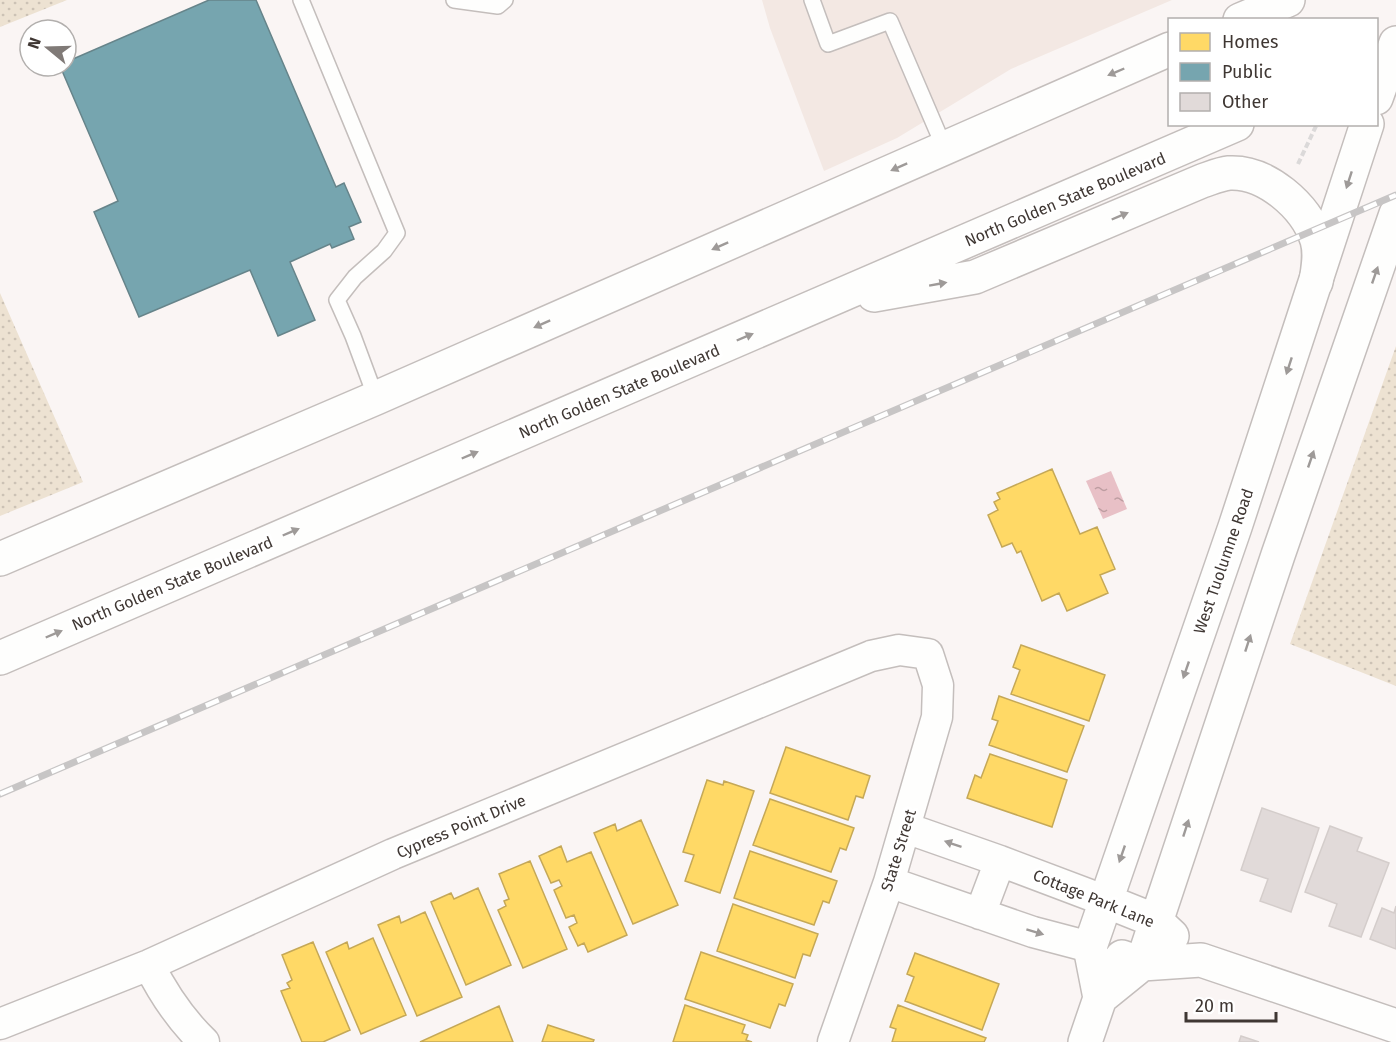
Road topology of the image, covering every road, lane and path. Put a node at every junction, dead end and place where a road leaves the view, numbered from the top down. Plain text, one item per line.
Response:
1 (301, 0) edge
2 (454, 0) edge
3 (505, 0) edge
4 (812, 0) edge
5 (1288, 0) edge
6 (1245, 18) edge
7 (1168, 50) edge
8 (1390, 55) edge
9 (1378, 95) edge
10 (1232, 126) edge
11 (1316, 126) edge
12 (1366, 126) edge
13 (944, 147) junction
14 (1297, 166) dead end
15 (1396, 214) edge
16 (1316, 282) junction
17 (819, 305) junction
18 (376, 398) junction
19 (0, 560) edge
20 (928, 654) joint
21 (0, 658) edge
22 (906, 828) junction
23 (1000, 861) junction
24 (889, 882) junction
25 (1106, 902) junction
26 (980, 914) junction
27 (1156, 921) junction
28 (1090, 947) junction
29 (1201, 960) junction
30 (1142, 964) junction
31 (149, 965) junction
32 (1100, 998) junction
33 (0, 1024) edge
34 (1396, 1026) edge
35 (204, 1042) edge
36 (833, 1042) edge
37 (1085, 1042) edge

1 - 18 lane
2 - 3 lane
4 - 13 lane
5 - 6 main road
7 -> 13 main road
8 - 9 main road
10 - 17 main road, North Golden State Boulevard
11 - 14 path
12 -> 16 main road, West Tuolumne Road
13 -> 18 main road
27 -> 15 main road
17 -> 16 main road
16 -> 25 main road, West Tuolumne Road
21 -> 17 main road, North Golden State Boulevard
18 - 19 main road
20 - 22 street, State Street
20 - 31 street, Cypress Point Drive
23 -> 22 street, Cottage Park Lane
22 - 24 street, State Street
23 - 25 street, Cottage Park Lane
23 - 26 street
24 - 26 street
24 - 36 street, State Street
25 - 27 main road, Cottage Park Lane
25 - 28 main road, West Tuolumne Road
26 -> 28 street
27 - 29 main road, Cottage Park Lane
27 - 30 main road
28 - 30 main road
28 - 32 main road
29 - 30 main road
29 - 34 main road
30 - 32 main road
31 - 33 street, Cypress Point Drive
31 - 35 street
32 - 37 main road

